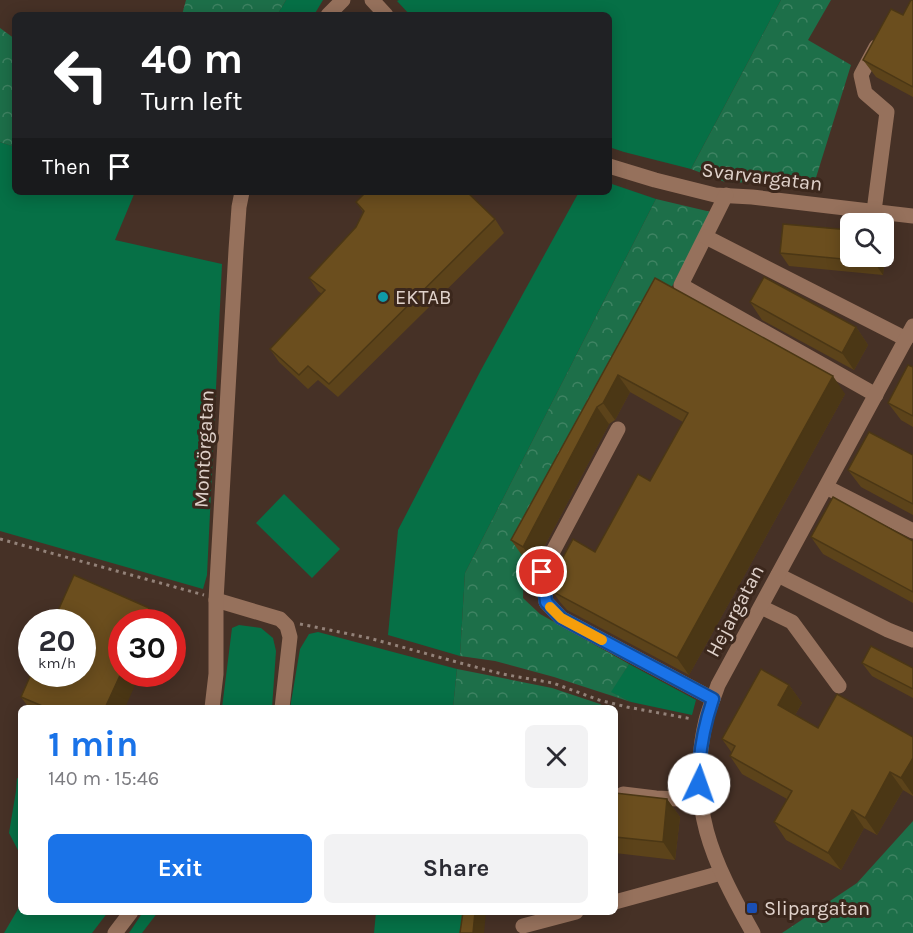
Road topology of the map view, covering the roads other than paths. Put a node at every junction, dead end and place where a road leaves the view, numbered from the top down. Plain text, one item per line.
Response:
1 (343, 0) edge
2 (372, 0) edge
3 (331, 12) edge
4 (383, 12) edge
5 (885, 30) edge
6 (612, 167) edge
7 (241, 195) edge
8 (726, 195) junction
9 (874, 211) junction
10 (913, 216) edge
11 (706, 237) junction
12 (910, 333) edge
13 (876, 395) junction
14 (618, 429) dead end
15 (826, 487) junction
16 (913, 531) edge
17 (778, 575) junction
18 (216, 600) junction
19 (761, 607) junction
20 (913, 640) edge
21 (839, 686) dead end
22 (713, 699) junction
23 (212, 705) edge
24 (282, 705) edge
25 (623, 794) edge
26 (700, 800) junction
27 (721, 873) junction
28 (618, 901) edge
29 (129, 915) edge
30 (565, 915) edge
31 (523, 926) dead end
32 (115, 933) edge
33 (753, 933) edge

1 - 3 street
2 - 4 street
5 - 9 street
6 - 8 street, Svarvargatan
7 - 18 street, Montörgatan
8 - 9 street, Svarvargatan
8 - 11 street
9 - 10 street, Svarvargatan
11 - 12 street
11 - 13 street
12 - 13 street, Hejargatan
13 - 15 street, Hejargatan
14 - 22 street
15 - 16 street
15 - 17 street, Hejargatan
17 - 19 street, Hejargatan
17 - 20 street
18 - 23 street, Montörgatan
18 - 24 street
19 - 21 street
19 - 22 street, Hejargatan
22 - 26 street, Hejargatan
25 - 26 street
26 - 27 street, Hejargatan
27 - 28 street
27 - 33 street, Hejargatan
29 - 32 street
30 - 31 street

